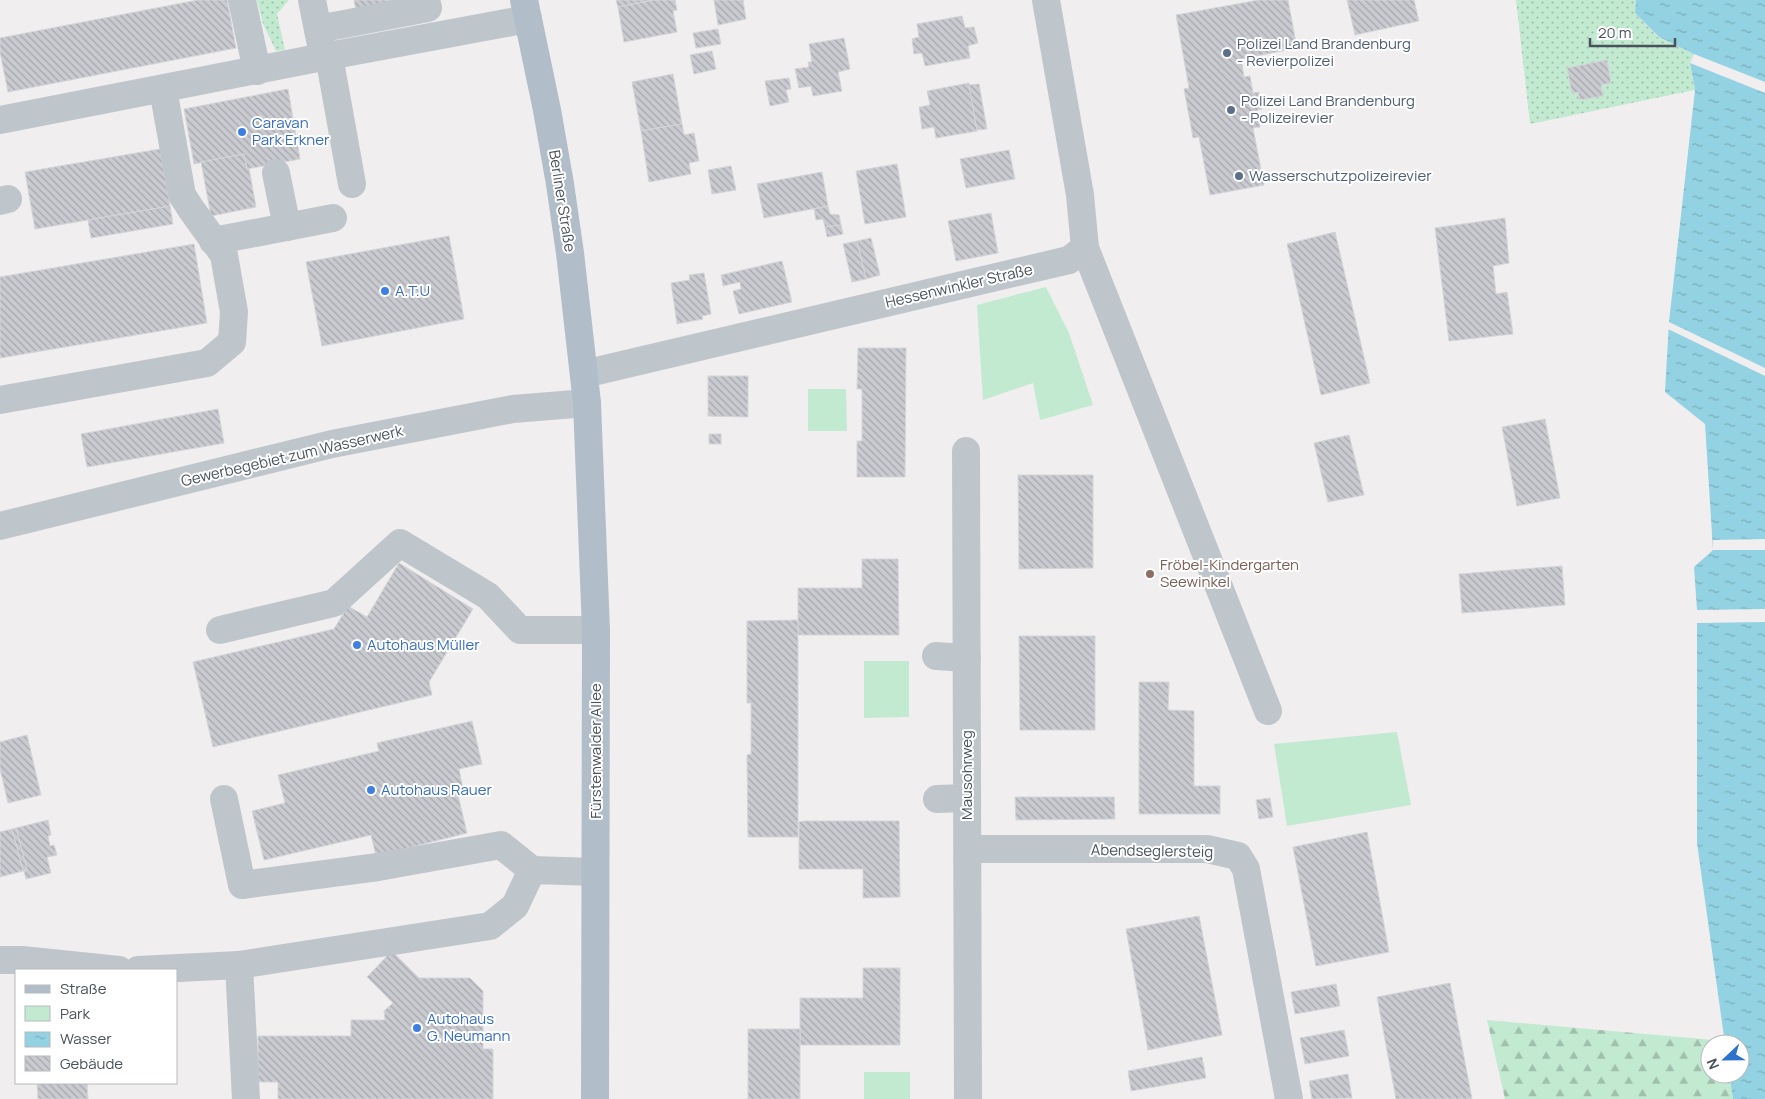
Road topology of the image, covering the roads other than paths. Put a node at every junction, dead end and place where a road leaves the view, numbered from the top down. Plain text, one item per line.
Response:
1 (242, 0) edge
2 (312, 0) edge
3 (426, 0) edge
4 (1046, 0) edge
5 (526, 9) edge
6 (318, 28) junction
7 (326, 56) junction
8 (257, 70) junction
9 (163, 89) junction
10 (0, 120) edge
11 (276, 173) dead end
12 (352, 184) dead end
13 (333, 218) dead end
14 (287, 227) junction
15 (214, 241) junction
16 (1085, 248) junction
17 (584, 374) junction
18 (0, 400) edge
19 (587, 403) junction
20 (966, 451) dead end
21 (0, 526) edge
22 (220, 630) dead end
23 (596, 630) junction
24 (936, 656) dead end
25 (967, 658) junction
26 (1268, 711) dead end
27 (967, 798) junction
28 (224, 799) dead end
29 (937, 799) dead end
30 (968, 849) junction
31 (532, 870) junction
32 (595, 872) junction
33 (0, 960) edge
34 (239, 965) junction
35 (109, 969) edge
36 (158, 969) edge
37 (246, 1099) edge
38 (595, 1099) edge
39 (968, 1099) edge
40 (1288, 1099) edge

1 - 8 street
2 - 6 street
3 - 6 street
4 - 16 street
5 - 7 street
5 - 17 main road, Berliner Straße
6 - 7 street
7 - 8 street
7 - 12 street
8 - 9 street
9 - 10 street
9 - 15 street
11 - 14 street
13 - 14 street
14 - 15 street
15 - 18 street
16 - 17 street, Hessenwinkler Straße
16 - 26 street
17 - 19 main road, Berliner Straße
19 - 21 street, Gewerbegebiet zum Wasserwerk
19 - 23 main road, Fürstenwalder Allee
20 - 25 street, Mausohrweg
22 - 23 street
23 - 32 main road, Fürstenwalder Allee
24 - 25 street
25 - 27 street, Mausohrweg
27 - 29 street
27 - 30 street, Mausohrweg
28 - 31 street
30 - 39 street, Mausohrweg
30 - 40 street, Abendseglersteig
31 - 32 street
31 - 34 street
32 - 38 main road, Fürstenwalder Allee
33 - 35 street
34 - 36 street
34 - 37 street

